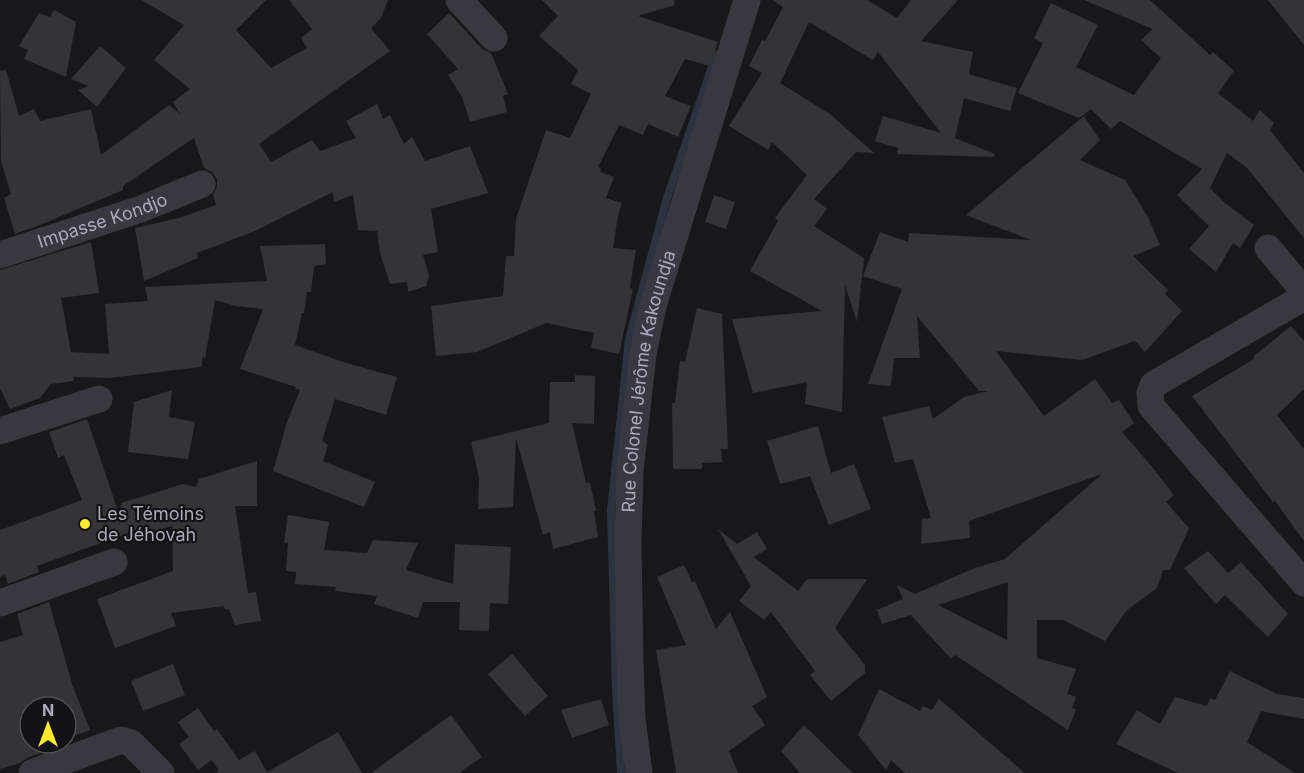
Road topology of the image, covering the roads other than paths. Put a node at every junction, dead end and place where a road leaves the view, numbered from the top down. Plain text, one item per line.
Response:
1 (459, 0) edge
2 (747, 0) edge
3 (494, 38) dead end
4 (202, 183) dead end
5 (1268, 248) dead end
6 (0, 255) edge
7 (1304, 291) edge
8 (1304, 297) edge
9 (99, 399) dead end
10 (0, 431) edge
11 (114, 562) dead end
12 (1304, 583) edge
13 (0, 603) edge
14 (32, 773) edge
15 (162, 773) edge
16 (639, 773) edge

1 - 3 street
2 - 16 street, Rue Colonel Jérôme Kakoundja
4 - 6 street, Impasse Kondjo
5 - 7 street
8 - 12 street
9 - 10 street
11 - 13 street
14 - 15 street

